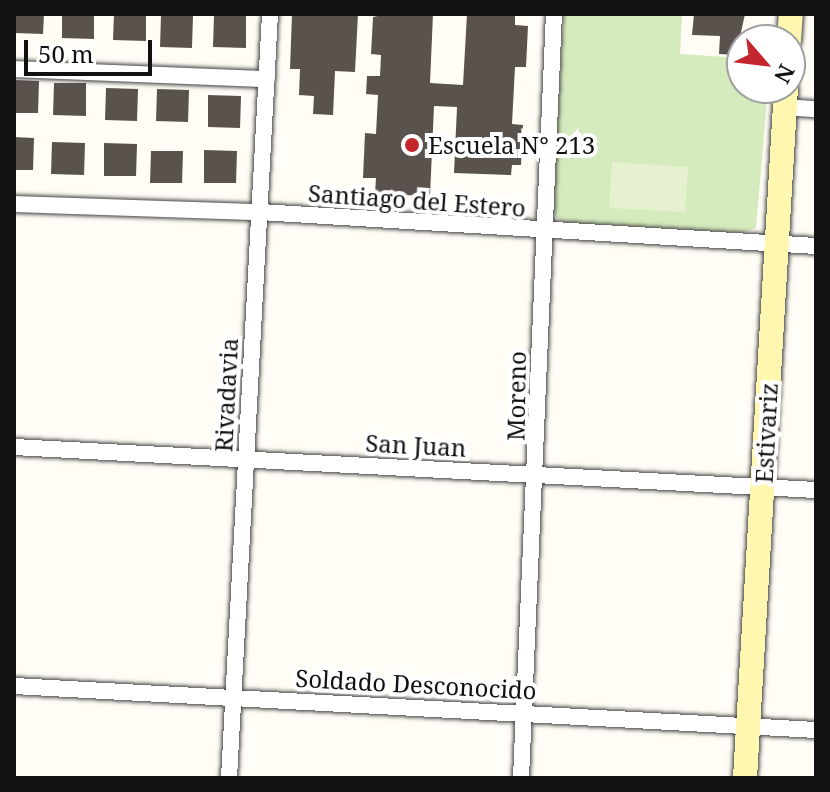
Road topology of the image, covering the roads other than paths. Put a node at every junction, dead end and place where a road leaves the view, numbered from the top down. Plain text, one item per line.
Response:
1 (270, 14) edge
2 (554, 14) edge
3 (14, 69) edge
4 (267, 79) junction
5 (785, 104) edge
6 (14, 204) edge
7 (260, 212) junction
8 (543, 233) junction
9 (777, 243) junction
10 (816, 246) edge
11 (14, 447) edge
12 (246, 459) junction
13 (538, 475) junction
14 (763, 487) junction
15 (816, 490) edge
16 (14, 686) edge
17 (233, 698) junction
18 (525, 714) junction
19 (748, 726) junction
20 (816, 730) edge
21 (229, 778) edge
22 (521, 778) edge
23 (745, 778) edge

1 - 4 street, Rivadavia
2 - 8 street, Moreno
3 - 4 street
4 - 7 street, Rivadavia
5 - 9 street, Estivariz
6 - 7 street, Santiago del Estero
7 - 8 street, Santiago del Estero
7 - 12 street, Rivadavia
8 - 9 street, Santiago del Estero
8 - 13 street, Moreno
9 - 10 street, Santiago del Estero
9 - 14 street, Estivariz
11 - 12 street, San Juan
12 - 13 street, San Juan
12 - 17 street, Rivadavia
13 - 14 street, San Juan
13 - 18 street, Moreno
14 - 15 street, San Juan
14 - 19 street, Estivariz
16 - 17 street, Soldado Desconocido
17 - 18 street, Soldado Desconocido
17 - 21 street, Rivadavia
18 - 19 street, Soldado Desconocido
18 - 22 street, Moreno
19 - 20 street, Soldado Desconocido
19 - 23 street, Estivariz

